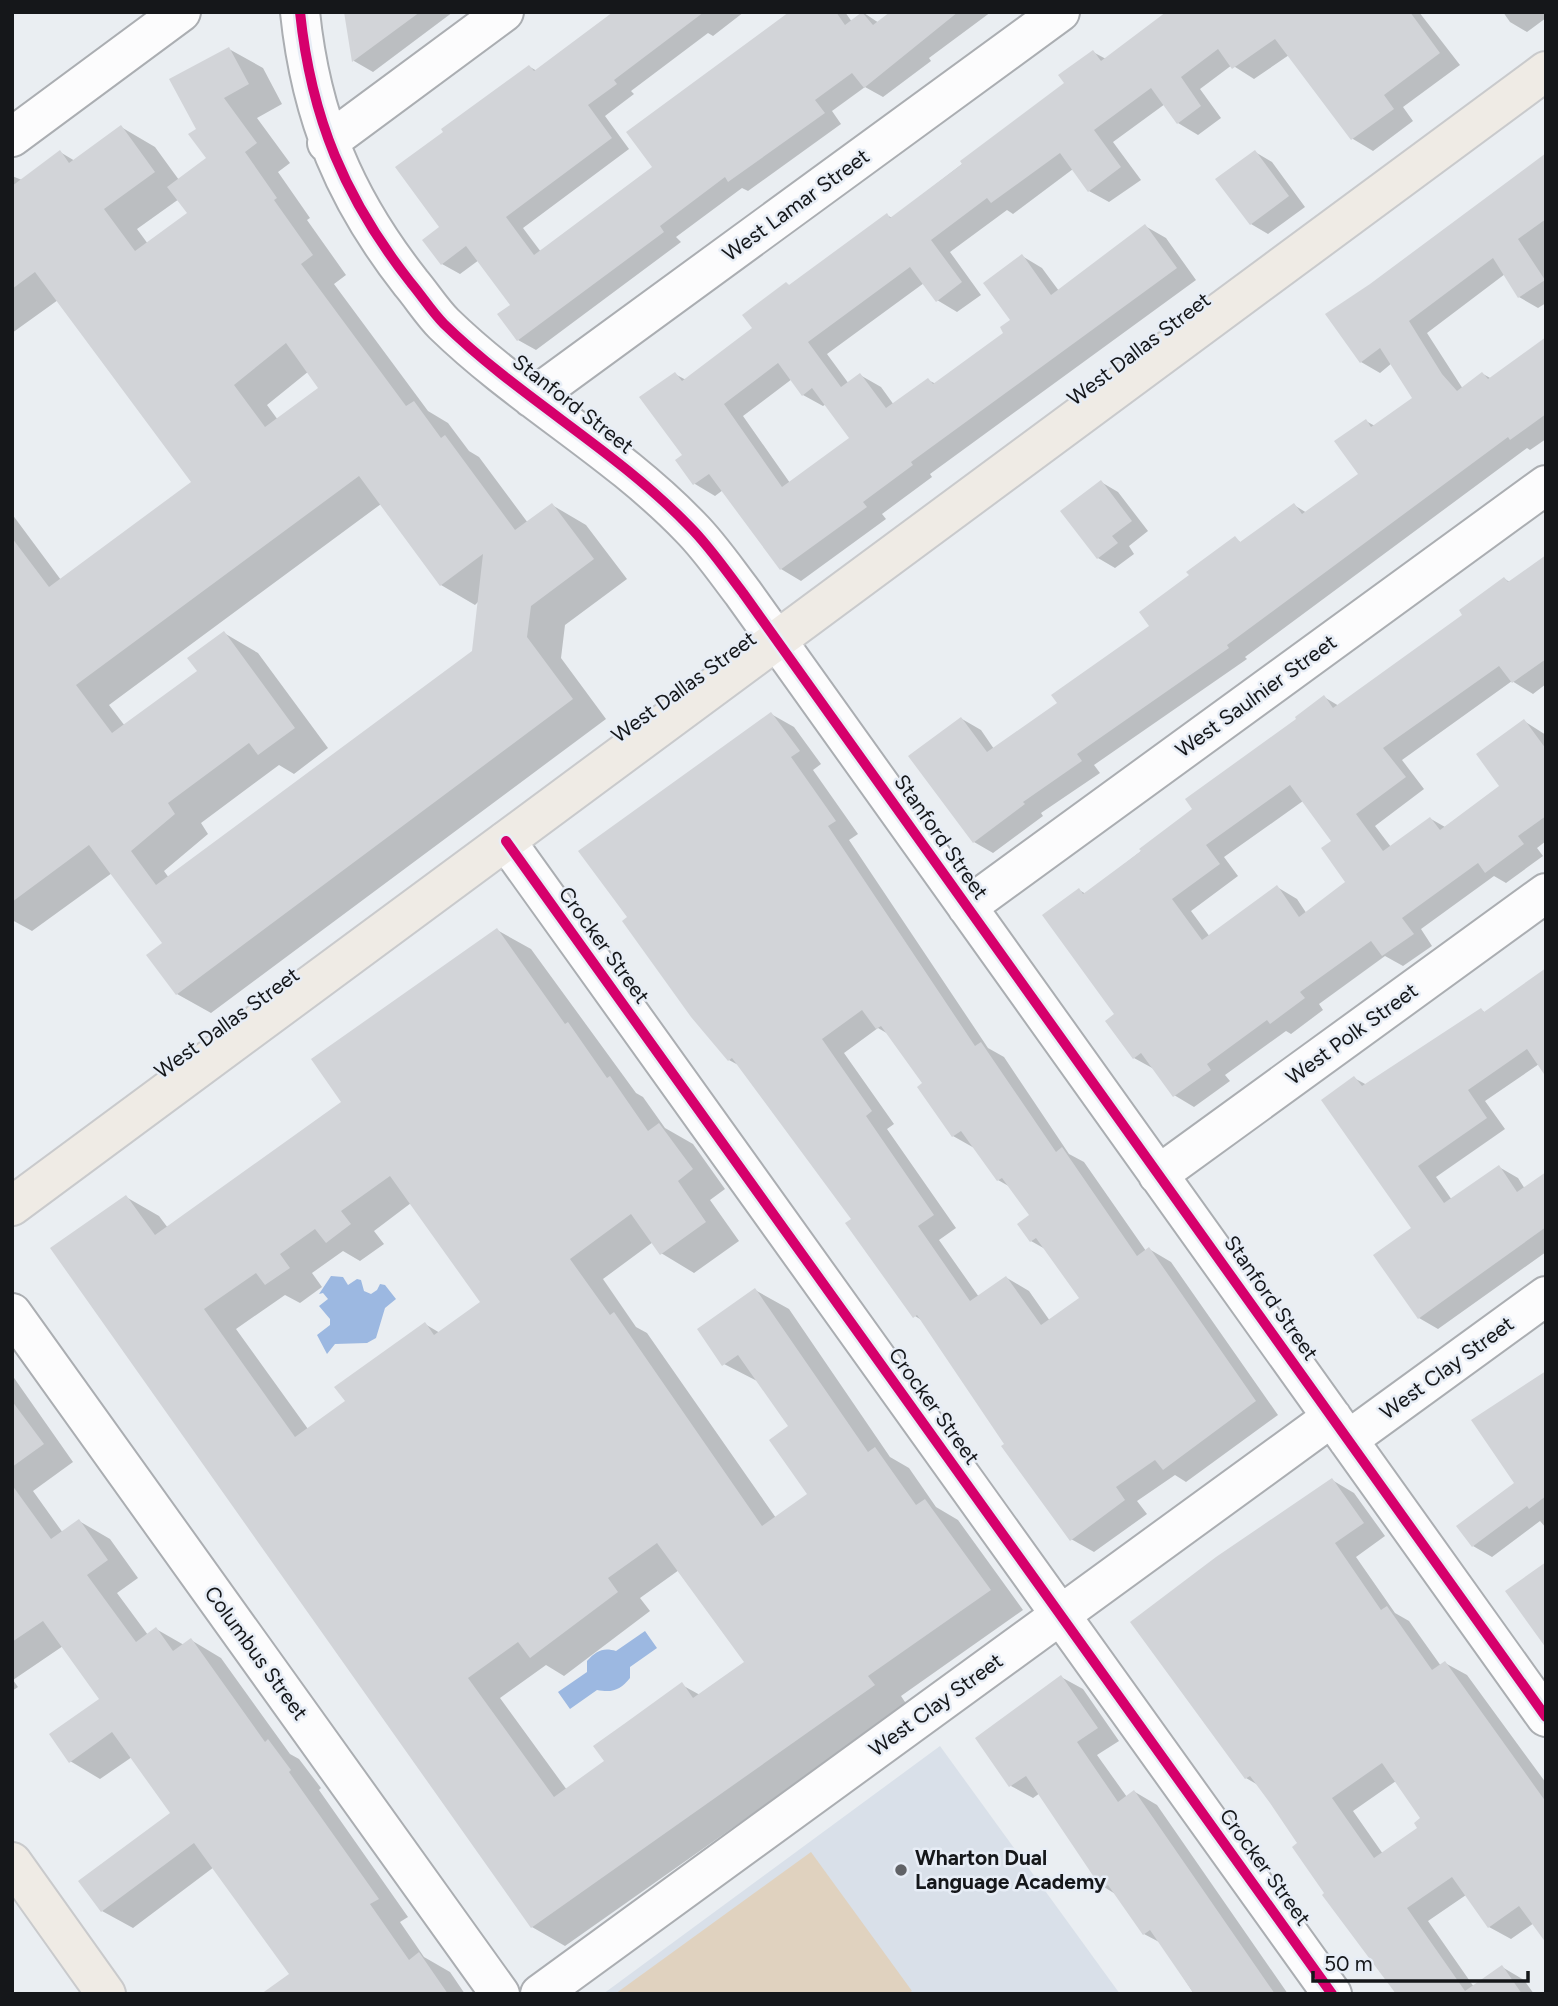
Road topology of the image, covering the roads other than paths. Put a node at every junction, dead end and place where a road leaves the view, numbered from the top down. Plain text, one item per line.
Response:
1 (181, 12) edge
2 (300, 12) edge
3 (504, 12) edge
4 (1060, 12) edge
5 (1546, 71) edge
6 (12, 137) edge
7 (327, 143) junction
8 (532, 398) junction
9 (1546, 485) edge
10 (778, 642) junction
11 (506, 841) junction
12 (1546, 893) edge
13 (967, 907) junction
14 (1158, 1175) junction
15 (12, 1206) edge
16 (1546, 1296) edge
17 (12, 1313) edge
18 (1340, 1429) junction
19 (1060, 1615) junction
20 (1544, 1710) edge
21 (12, 1862) edge
22 (106, 1994) edge
23 (500, 1994) edge
24 (540, 1994) edge
25 (1332, 1994) edge

1 - 6 street
2 - 7 street, Stanford Street
3 - 7 street
4 - 8 street, West Lamar Street
5 - 10 main road, West Dallas Street
7 - 8 street, Stanford Street
8 - 10 street, Stanford Street
9 - 13 street, West Saulnier Street
10 - 11 main road, West Dallas Street
10 - 13 street, Stanford Street
11 - 15 main road, West Dallas Street
11 - 19 street, Crocker Street
12 - 14 street, West Polk Street
13 - 14 street, Stanford Street
14 - 18 street, Stanford Street
16 - 18 street, West Clay Street
17 - 23 street, Columbus Street
18 - 19 street, West Clay Street
18 - 20 street, Stanford Street
19 - 24 street, West Clay Street
19 - 25 street, Crocker Street
21 - 22 main road

